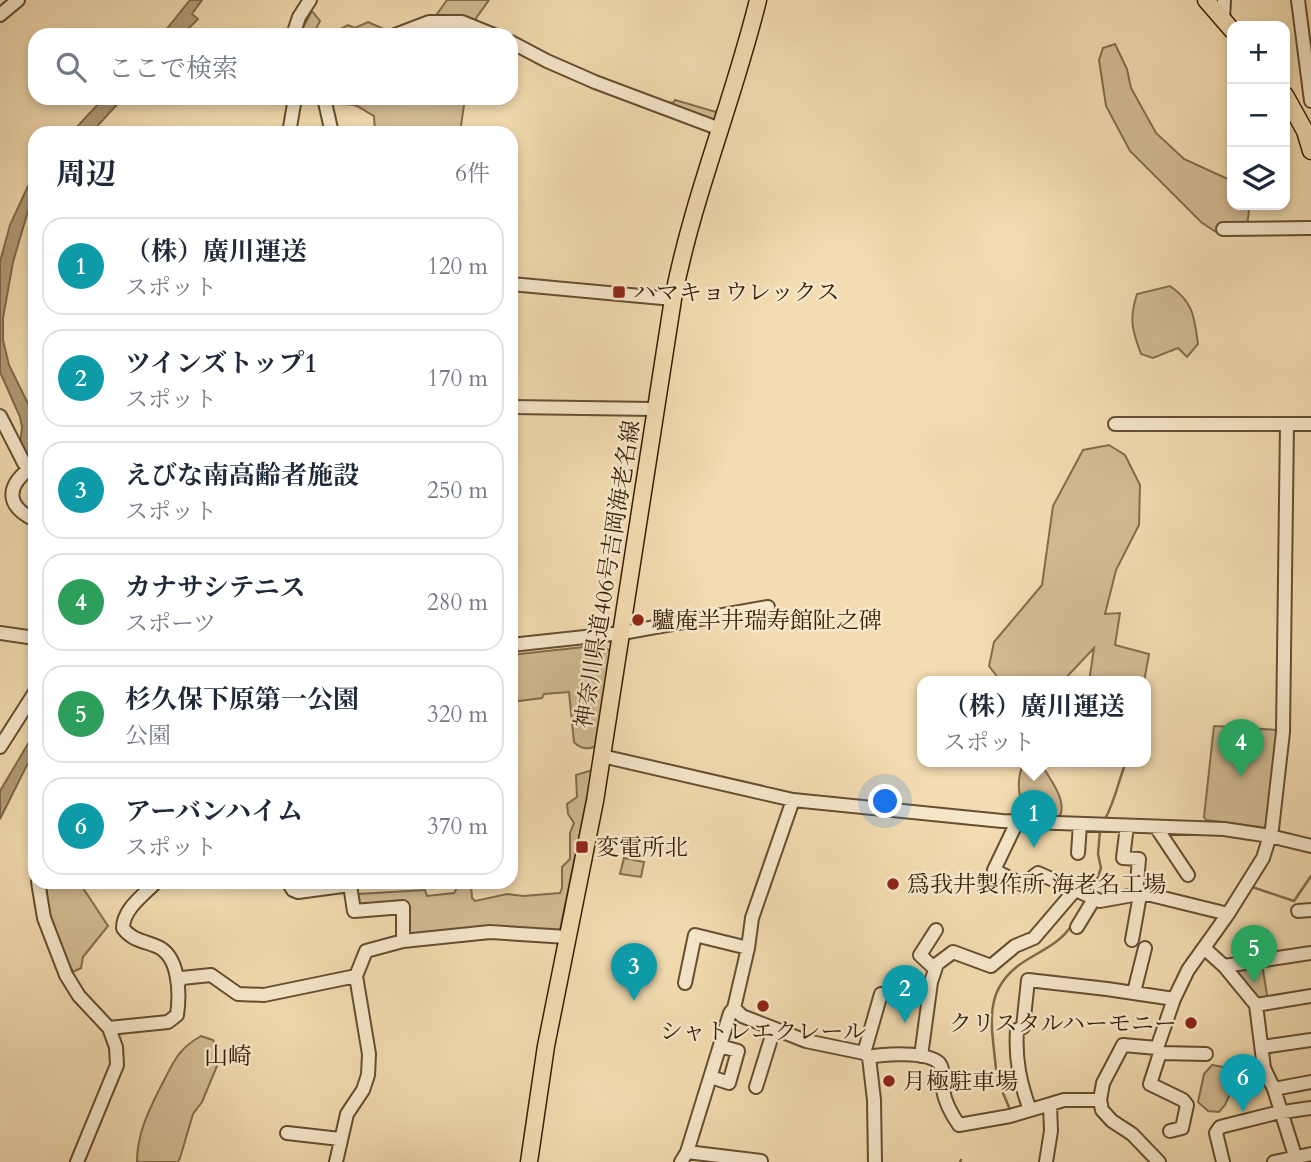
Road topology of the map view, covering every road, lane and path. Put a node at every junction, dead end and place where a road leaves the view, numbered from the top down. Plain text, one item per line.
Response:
1 (18, 0) edge
2 (310, 0) edge
3 (758, 0) edge
4 (1206, 0) edge
5 (1224, 0) edge
6 (1298, 0) edge
7 (0, 15) edge
8 (1227, 21) edge
9 (1227, 24) edge
10 (295, 28) edge
11 (414, 28) edge
12 (477, 28) edge
13 (518, 46) edge
14 (1311, 101) edge
15 (1290, 102) edge
16 (294, 105) edge
17 (326, 105) edge
18 (290, 126) edge
19 (330, 126) edge
20 (1309, 127) edge
21 (720, 129) junction
22 (1311, 151) edge
23 (1311, 228) edge
24 (1223, 229) dead end
25 (518, 285) edge
26 (673, 299) junction
27 (518, 407) edge
28 (655, 409) junction
29 (0, 416) edge
30 (1115, 424) dead end
31 (1287, 424) junction
32 (1311, 424) edge
33 (28, 467) edge
34 (28, 469) edge
35 (28, 516) edge
36 (768, 607) dead end
37 (0, 633) edge
38 (622, 633) junction
39 (28, 637) edge
40 (518, 644) edge
41 (28, 703) edge
42 (0, 747) edge
43 (602, 756) junction
44 (793, 800) junction
45 (1017, 822) junction
46 (1080, 824) junction
47 (1127, 826) junction
48 (1156, 827) junction
49 (1270, 835) junction
50 (1311, 846) edge
51 (1078, 853) dead end
52 (1188, 875) dead end
53 (39, 889) edge
54 (149, 889) edge
55 (292, 889) edge
56 (320, 889) edge
57 (351, 889) edge
58 (1075, 890) junction
59 (1138, 895) junction
60 (1094, 899) junction
61 (1228, 914) junction
62 (1077, 927) dead end
63 (936, 930) dead end
64 (567, 937) junction
65 (1132, 940) dead end
66 (402, 941) junction
67 (748, 948) junction
68 (1145, 948) dead end
69 (1204, 948) junction
70 (1311, 953) edge
71 (1224, 966) junction
72 (935, 969) junction
73 (356, 976) junction
74 (178, 983) junction
75 (685, 983) dead end
76 (1135, 992) junction
77 (881, 994) dead end
78 (1311, 996) edge
79 (1174, 999) junction
80 (1256, 1005) junction
81 (734, 1007) junction
82 (109, 1028) junction
83 (774, 1029) junction
84 (1311, 1040) edge
85 (720, 1046) junction
86 (1262, 1047) junction
87 (1159, 1051) junction
88 (867, 1055) junction
89 (1206, 1055) dead end
90 (921, 1056) junction
91 (710, 1077) junction
92 (1311, 1082) edge
93 (757, 1087) dead end
94 (1275, 1089) junction
95 (1100, 1100) junction
96 (1050, 1105) junction
97 (1311, 1108) edge
98 (1030, 1111) junction
99 (1282, 1113) junction
100 (1170, 1131) dead end
101 (287, 1133) dead end
102 (340, 1139) junction
103 (1311, 1154) edge
104 (684, 1157) edge
105 (1296, 1160) edge
106 (761, 1161) edge
107 (77, 1162) edge
108 (336, 1162) edge
109 (528, 1162) edge
110 (875, 1162) edge
111 (1046, 1162) edge
112 (1159, 1162) edge
113 (1223, 1162) edge
114 (1274, 1162) edge

1 - 7 street
2 - 10 street
3 - 21 main road, 神奈川県道406号吉岡海老名線
4 - 9 main road
5 - 8 street
6 - 14 street
11 - 12 street
13 - 21 street
15 - 20 main road
16 - 18 street
17 - 19 street
20 - 22 main road
21 - 26 main road, 神奈川県道406号吉岡海老名線
23 - 24 street
25 - 26 street
26 - 28 main road, 神奈川県道406号吉岡海老名線
27 - 28 street
28 - 38 main road, 神奈川県道406号吉岡海老名線
29 - 33 street
30 - 31 street
31 - 32 street
31 - 49 street
34 - 35 street
36 - 38 street
37 - 39 street
38 - 40 street
38 - 43 main road, 神奈川県道406号吉岡海老名線
41 - 42 street
43 - 44 street
43 - 64 main road, 神奈川県道406号吉岡海老名線
44 - 45 street
44 - 67 street
45 - 46 street
45 - 58 street
46 - 47 street
46 - 51 street
47 - 48 street
47 - 59 street
48 - 49 street
48 - 52 street
49 - 50 street
49 - 61 street
53 - 82 street
54 - 74 street
55 - 56 street
57 - 66 street
58 - 60 street
58 - 72 street
59 - 60 street
59 - 61 street
59 - 65 street
60 - 62 street
61 - 69 street
63 - 72 street
64 - 66 street
64 - 109 main road, 神奈川県道406号吉岡海老名線
66 - 73 street
67 - 75 street
67 - 81 street
68 - 76 street
69 - 71 street
69 - 79 street
70 - 71 street
71 - 80 street
72 - 90 street
73 - 74 street
73 - 102 street
74 - 82 street
76 - 79 street
76 - 98 street
77 - 88 street
78 - 80 street
79 - 87 street
80 - 86 street
81 - 83 street
81 - 85 street
82 - 107 street
83 - 88 street
83 - 93 street
84 - 86 street
85 - 91 street
85 - 91 street
86 - 94 street
87 - 89 street
87 - 95 street
87 - 100 street
88 - 90 street
88 - 110 street
90 - 98 street
91 - 104 street
92 - 94 street
94 - 99 street
95 - 96 street
95 - 112 street
96 - 98 street
96 - 111 street
97 - 99 street
99 - 105 street
99 - 113 street
101 - 102 street
102 - 108 street
103 - 105 street
104 - 106 street
105 - 114 street

